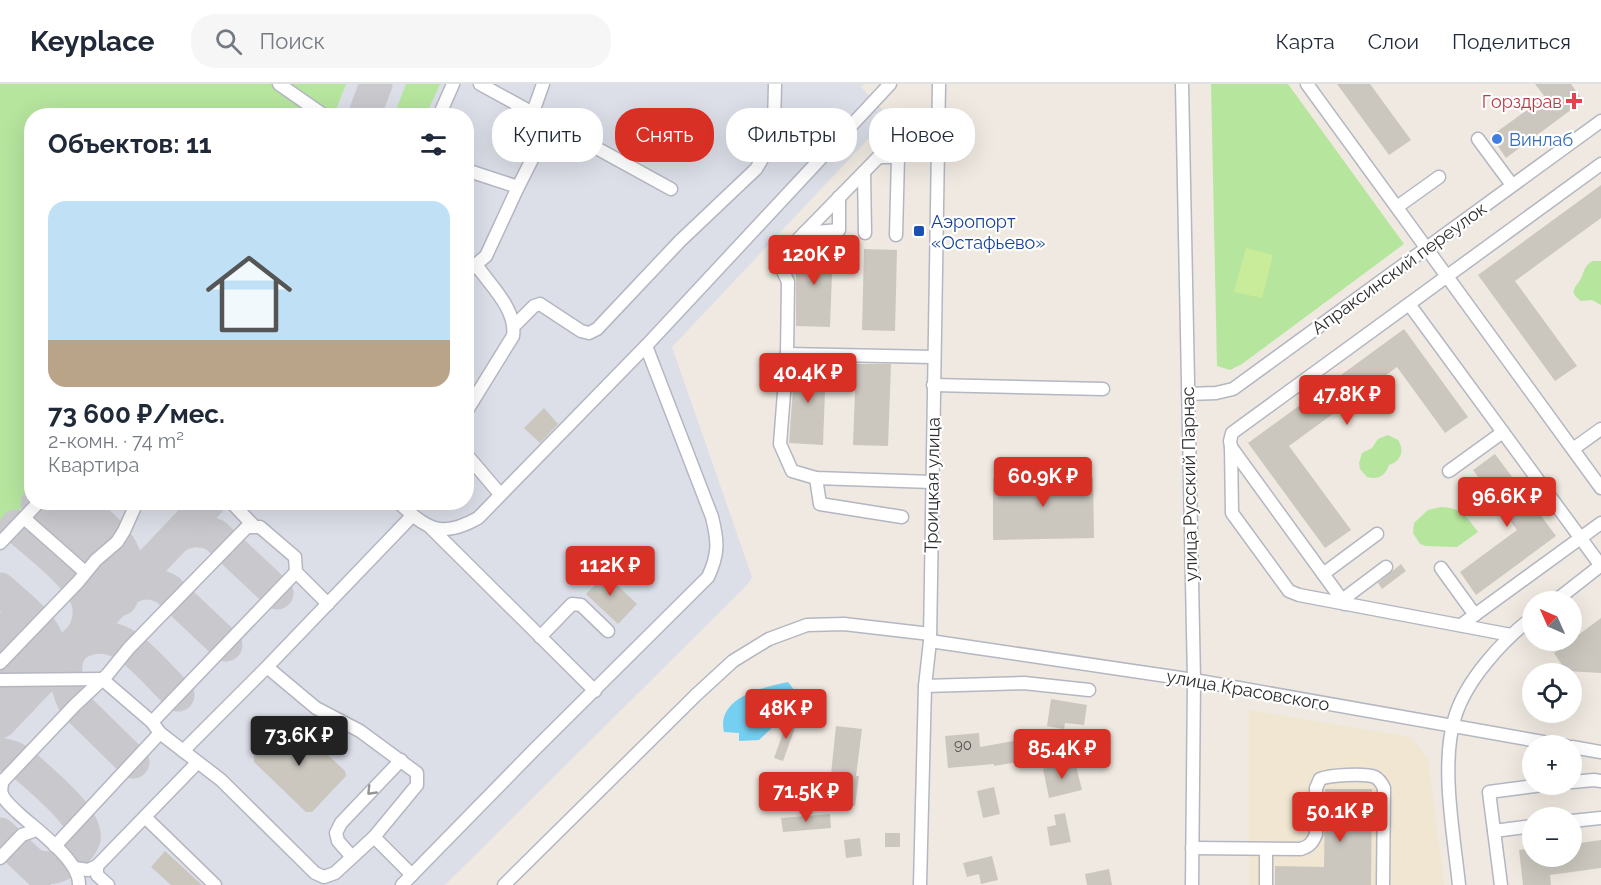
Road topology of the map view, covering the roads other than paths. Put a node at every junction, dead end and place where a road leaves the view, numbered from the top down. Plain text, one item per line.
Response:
1 (279, 84) edge
2 (453, 84) edge
3 (480, 84) edge
4 (543, 84) edge
5 (775, 84) edge
6 (890, 84) edge
7 (939, 84) edge
8 (1182, 84) edge
9 (1307, 84) edge
10 (314, 108) edge
11 (442, 108) edge
12 (525, 108) edge
13 (534, 108) edge
14 (1601, 121) edge
15 (1478, 139) dead end
16 (603, 151) edge
17 (530, 162) edge
18 (874, 162) edge
19 (898, 162) edge
20 (1601, 164) edge
21 (474, 172) edge
22 (864, 172) junction
23 (1439, 177) dead end
24 (1512, 185) junction
25 (518, 186) junction
26 (671, 189) dead end
27 (839, 197) junction
28 (1397, 207) junction
29 (804, 233) junction
30 (865, 233) dead end
31 (896, 235) dead end
32 (1426, 248) junction
33 (474, 267) edge
34 (474, 271) edge
35 (1447, 276) junction
36 (1409, 304) junction
37 (514, 325) junction
38 (646, 346) junction
39 (787, 354) junction
40 (934, 357) junction
41 (933, 385) junction
42 (1103, 389) dead end
43 (1188, 394) junction
44 (474, 399) edge
45 (1601, 429) edge
46 (1503, 432) junction
47 (1231, 447) junction
48 (1573, 449) junction
49 (474, 463) edge
50 (1449, 471) dead end
51 (816, 478) junction
52 (932, 482) junction
53 (1601, 488) edge
54 (500, 494) junction
55 (32, 510) edge
56 (130, 510) edge
57 (239, 510) edge
58 (406, 510) edge
59 (412, 516) junction
60 (902, 517) dead end
61 (24, 518) junction
62 (1601, 523) edge
63 (253, 525) junction
64 (430, 527) junction
65 (1377, 534) dead end
66 (1580, 538) junction
67 (0, 543) edge
68 (1600, 566) edge
69 (1386, 567) dead end
70 (1441, 568) dead end
71 (85, 572) junction
72 (296, 572) junction
73 (1323, 574) junction
74 (1568, 591) edge
75 (1344, 602) junction
76 (328, 604) junction
77 (1475, 615) junction
78 (1461, 625) junction
79 (1522, 626) edge
80 (608, 631) dead end
81 (1511, 635) junction
82 (540, 637) junction
83 (930, 638) junction
84 (0, 663) edge
85 (267, 667) junction
86 (102, 679) junction
87 (0, 680) edge
88 (1194, 680) junction
89 (925, 686) junction
90 (1089, 690) dead end
91 (595, 691) junction
92 (152, 722) junction
93 (1453, 726) junction
94 (160, 732) junction
95 (1522, 738) edge
96 (1582, 749) edge
97 (183, 750) junction
98 (1601, 752) edge
99 (401, 760) junction
100 (197, 763) junction
101 (1582, 781) edge
102 (1601, 781) edge
103 (2, 782) edge
104 (1522, 788) edge
105 (145, 817) junction
106 (1601, 818) edge
107 (1582, 821) edge
108 (1522, 827) edge
109 (36, 830) junction
110 (1494, 831) junction
111 (374, 837) junction
112 (55, 846) junction
113 (1192, 848) junction
114 (1266, 849) junction
115 (0, 858) edge
116 (352, 858) junction
117 (97, 866) junction
118 (75, 868) junction
119 (412, 875) junction
120 (79, 885) edge
121 (108, 885) edge
122 (215, 885) edge
123 (402, 885) edge
124 (504, 885) edge
125 (920, 885) edge
126 (1192, 885) edge
127 (1266, 885) edge
128 (1383, 885) edge
129 (1459, 885) edge
130 (1501, 885) edge

1 - 10 street
2 - 11 street
3 - 12 street
4 - 13 street
5 - 37 street
6 - 38 street
7 - 40 street, Троицкая улица
8 - 43 street, улица Русский Парнас
9 - 28 street
14 - 24 street, Апраксинский переулок
15 - 24 street
16 - 26 street
17 - 25 street
18 - 22 street
19 - 31 street
20 - 35 street
21 - 25 street
22 - 27 street
22 - 30 street
23 - 28 street
24 - 32 street, Апраксинский переулок
25 - 33 street
27 - 29 street
27 - 29 street
28 - 32 street
29 - 39 street
32 - 35 street
32 - 43 street, Апраксинский переулок
34 - 37 street
35 - 36 street
35 - 48 street
36 - 46 street
36 - 47 street
37 - 44 street
38 - 54 street
38 - 91 street
39 - 40 street
39 - 51 street
40 - 41 street, Троицкая улица
41 - 42 street
41 - 52 street, Троицкая улица
43 - 88 street, улица Русский Парнас
45 - 48 street
46 - 50 street
46 - 66 street
47 - 73 street
47 - 75 street
48 - 53 street
49 - 54 street
51 - 52 street
51 - 60 street
52 - 83 street, Троицкая улица
54 - 64 street
55 - 61 street
56 - 71 street
57 - 63 street
58 - 59 street
59 - 64 street
59 - 76 street
61 - 67 street
61 - 71 street
62 - 66 street
63 - 72 street
63 - 86 street
64 - 82 street
65 - 73 street
66 - 68 street
66 - 77 street
68 - 74 street
69 - 75 street
70 - 77 street
71 - 84 street
72 - 76 street
72 - 92 street
73 - 75 street
75 - 78 street
76 - 85 street
77 - 78 street
78 - 81 street
79 - 81 street
80 - 82 street
81 - 93 street
82 - 91 street
83 - 88 street, улица Красовского
83 - 89 street, Троицкая улица
83 - 124 street, улица Красовского
85 - 97 street
85 - 99 street
86 - 87 street
86 - 92 street
86 - 103 street
88 - 93 street, улица Красовского
88 - 113 street, улица Русский Парнас
89 - 90 street
89 - 125 street, Троицкая улица
91 - 119 street
92 - 94 street
93 - 95 street, улица Красовского
93 - 129 street
94 - 97 street
94 - 112 street
96 - 98 street
97 - 100 street
99 - 111 street
99 -> 116 street
100 - 105 street
100 - 116 street
101 - 102 street
103 - 109 street
104 - 110 street
105 - 117 street
105 - 122 street
106 - 107 street
108 - 110 street
109 - 112 street
109 - 115 street
110 - 130 street
111 - 116 street
111 - 119 street
112 - 118 street
113 - 114 street
113 - 126 street, улица Русский Парнас
114 - 127 street
114 - 128 street
117 - 118 street
117 - 121 street
118 - 120 street
119 - 123 street

